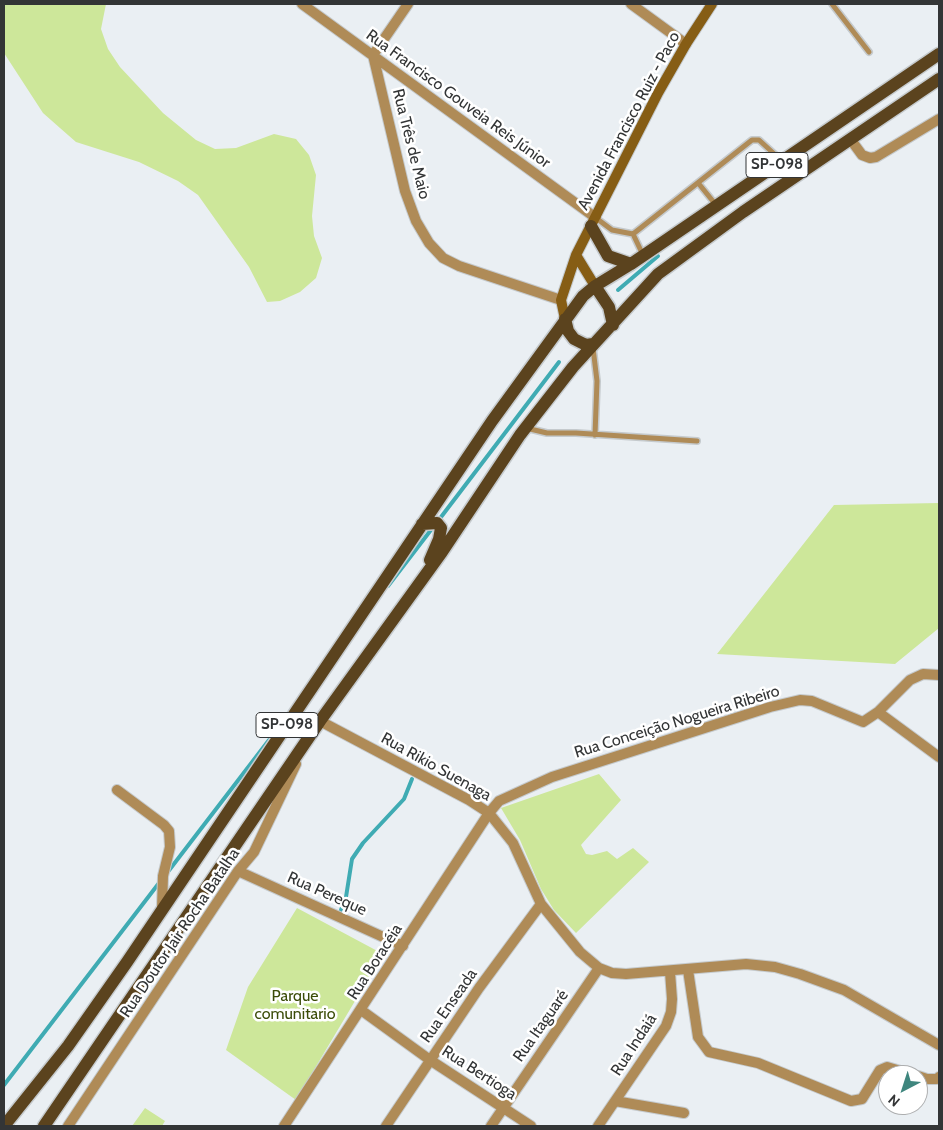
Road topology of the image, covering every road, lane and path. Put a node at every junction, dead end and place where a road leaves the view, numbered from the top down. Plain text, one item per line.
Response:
1 (302, 4) edge
2 (408, 4) edge
3 (712, 4) edge
4 (832, 4) edge
5 (637, 5) edge
6 (686, 44) junction
7 (869, 52) dead end
8 (939, 54) edge
9 (374, 55) junction
10 (939, 79) edge
11 (939, 120) edge
12 (851, 140) junction
13 (782, 162) junction
14 (699, 184) junction
15 (716, 205) junction
16 (594, 222) junction
17 (633, 234) junction
18 (576, 255) junction
19 (644, 255) junction
20 (631, 264) junction
21 (595, 286) junction
22 (561, 300) junction
23 (565, 319) junction
24 (613, 325) junction
25 (593, 344) junction
26 (525, 428) junction
27 (595, 435) junction
28 (697, 441) dead end
29 (422, 524) junction
30 (420, 582) junction
31 (939, 675) edge
32 (878, 712) junction
33 (320, 722) junction
34 (303, 748) junction
35 (939, 757) edge
36 (117, 790) dead end
37 (489, 813) junction
38 (238, 871) junction
39 (541, 904) junction
40 (162, 908) junction
41 (403, 946) junction
42 (599, 968) junction
43 (688, 970) junction
44 (670, 972) junction
45 (361, 1010) junction
46 (939, 1045) edge
47 (430, 1060) junction
48 (878, 1073) edge
49 (615, 1101) junction
50 (504, 1107) junction
51 (684, 1113) dead end
52 (4, 1126) edge
53 (44, 1126) edge
54 (68, 1126) edge
55 (284, 1126) edge
56 (386, 1126) edge
57 (491, 1126) edge
58 (531, 1126) edge
59 (598, 1126) edge

1 - 9 street, Rua Francisco Gouveia Reis Júnior
2 - 9 street
3 - 6 street, Avenida Francisco Ruiz - Paco
4 - 7 lane
5 - 6 street
6 - 16 street, Avenida Francisco Ruiz - Paco
8 - 13 main road, SP-098
9 - 16 street, Rua Francisco Gouveia Reis Júnior
9 - 22 street, Rua Três de Maio
10 - 12 main road, SP-098
11 - 12 street
12 - 24 main road, SP-098
13 - 14 lane
13 - 15 main road, SP-098
14 - 15 lane
14 - 17 lane
15 - 19 main road, SP-098
16 - 17 lane
16 - 18 street, Avenida Francisco Ruiz - Paco
16 - 20 main road
17 - 19 lane
18 - 21 street
18 - 22 street, Avenida Francisco Ruiz - Paco
19 - 20 main road, SP-098
20 - 21 main road, SP-098
21 - 23 main road, SP-098
21 - 24 main road
22 - 23 street
23 - 25 main road
23 - 29 main road, SP-098
24 - 25 main road, SP-098
25 - 26 main road, SP-098
25 - 27 lane
26 - 27 lane
26 - 30 main road, SP-098
27 - 28 lane
29 - 30 main road
29 - 40 main road, SP-098
30 - 33 main road, SP-098
31 - 32 street
32 - 35 street
32 - 37 street, Rua Conceição Nogueira Ribeiro
33 - 34 main road, SP-098
33 - 37 street, Rua Rikio Suenaga
34 - 38 street, Rua Doutor Jair Rocha Batalha
34 - 53 main road, SP-098
36 - 40 street
37 - 39 street, Rua Rikio Suenaga
37 - 41 street, Rua Boracéia
38 - 41 street, Rua Pereque
38 - 54 street, Rua Doutor Jair Rocha Batalha
39 - 42 street, Rua Rikio Suenaga
39 - 47 street, Rua Enseada
40 - 52 main road, SP-098
41 - 45 street, Rua Boracéia
42 - 44 street, Rua Rikio Suenaga
42 - 50 street, Rua Itaguaré
43 - 44 street, Rua Rikio Suenaga
43 - 46 street, Rua Rikio Suenaga
43 - 48 street
44 - 49 street, Rua Indaiá
45 - 47 street, Rua Bertioga
45 - 55 street, Rua Boracéia
47 - 50 street, Rua Bertioga
47 - 56 street, Rua Enseada
49 - 51 street
49 - 59 street, Rua Indaiá
50 - 57 street, Rua Itaguaré
50 - 58 street, Rua Bertioga

